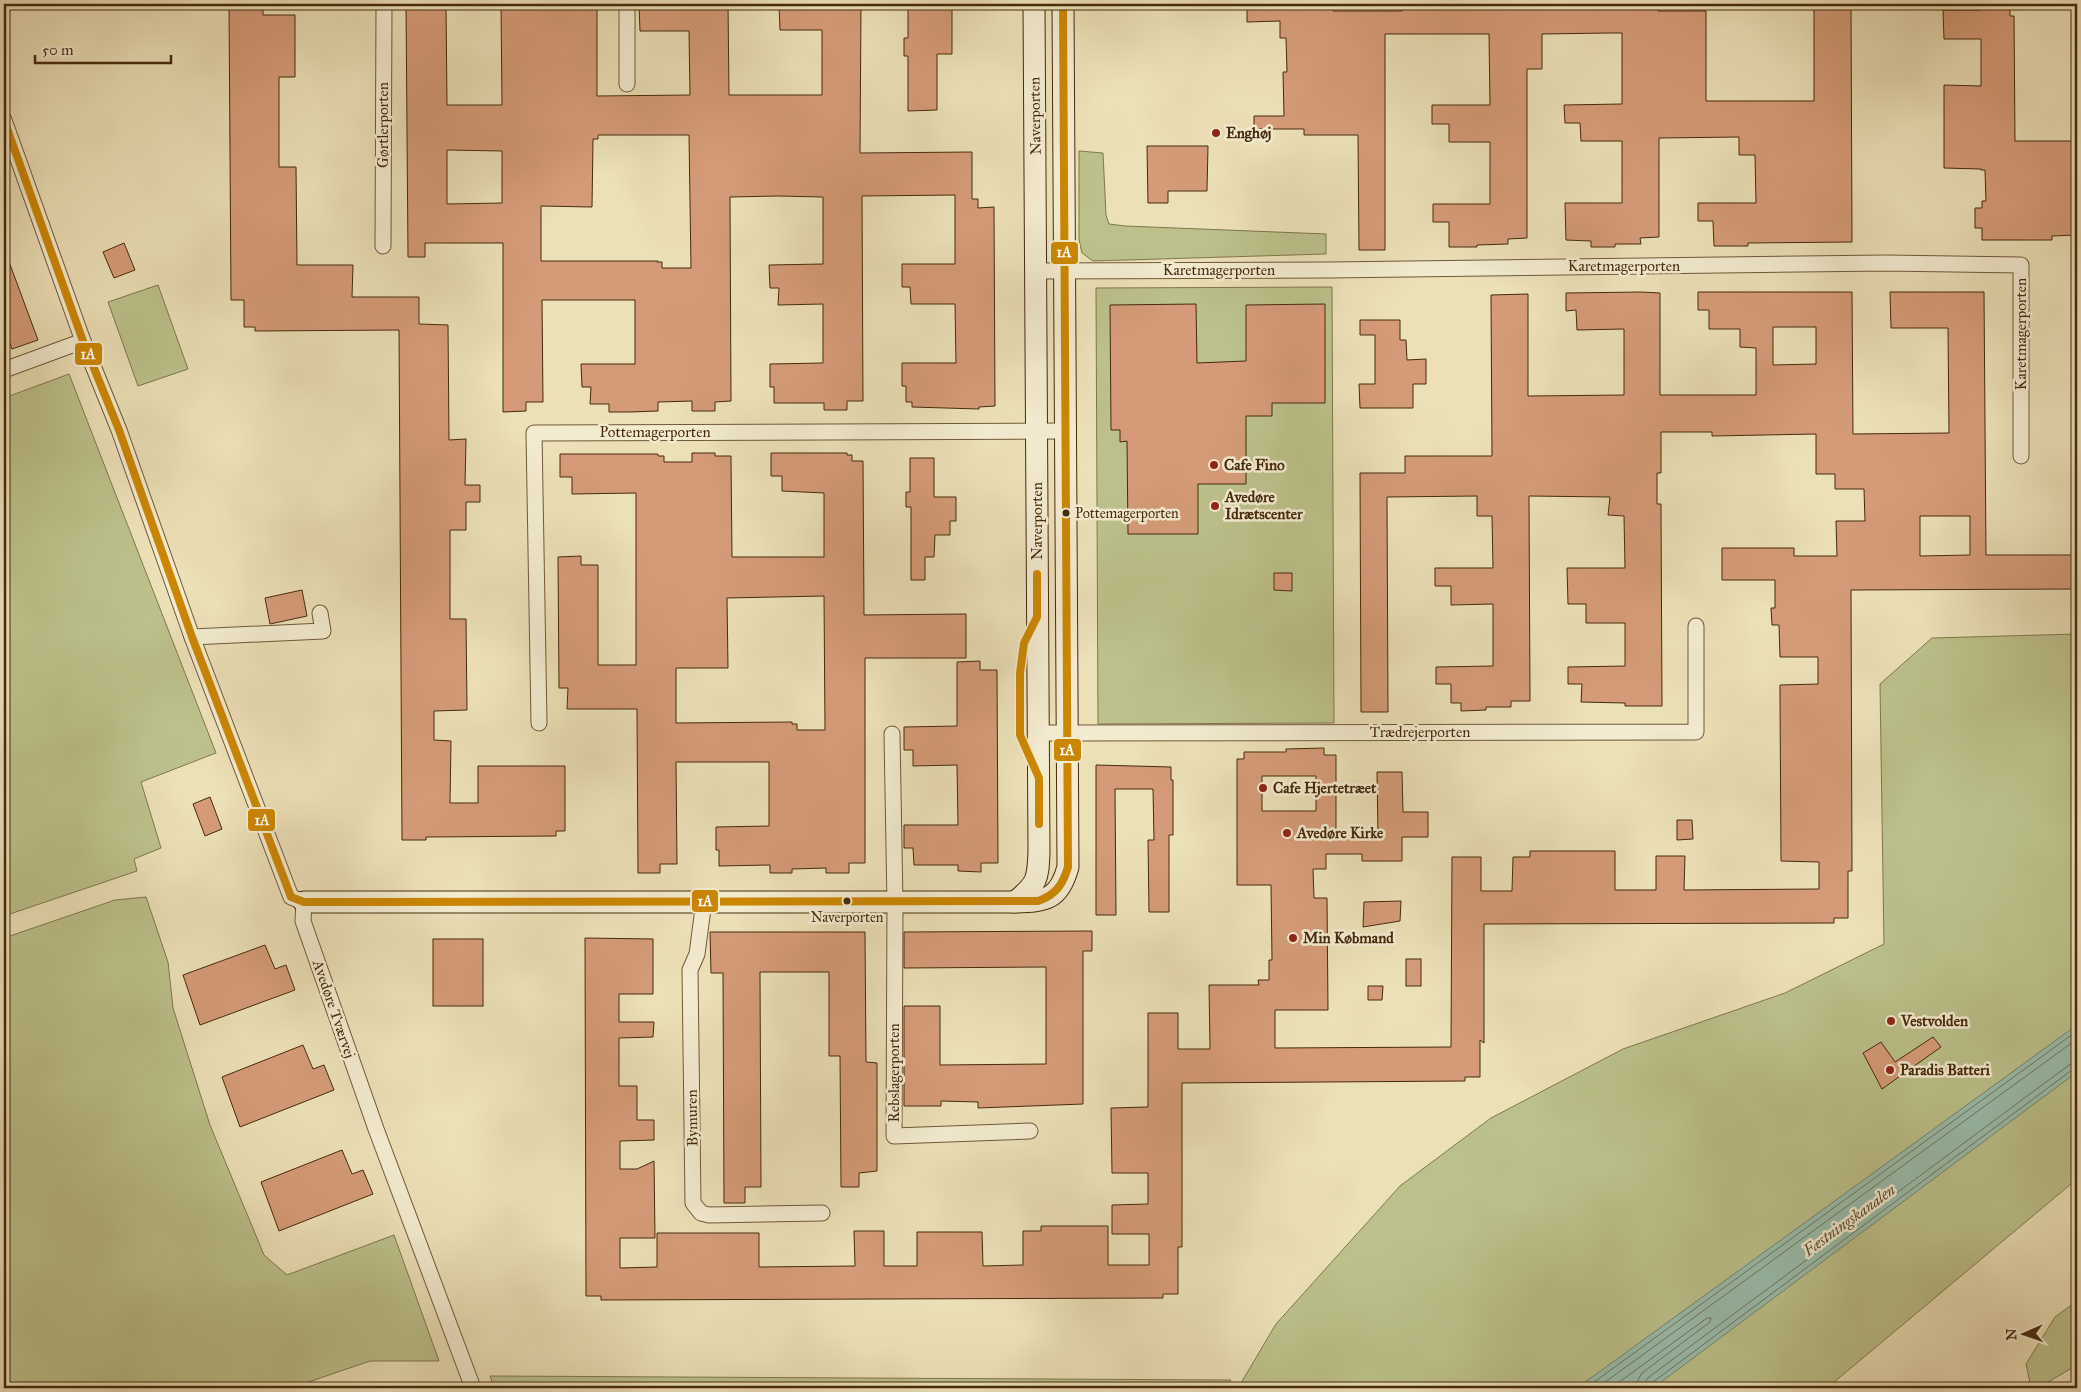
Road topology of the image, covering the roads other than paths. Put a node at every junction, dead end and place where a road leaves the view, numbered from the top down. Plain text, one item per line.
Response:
1 (384, 4) edge
2 (627, 4) edge
3 (1034, 4) edge
4 (1063, 4) edge
5 (628, 84) dead end
6 (4, 120) edge
7 (384, 246) dead end
8 (1065, 270) junction
9 (1036, 271) junction
10 (83, 341) junction
11 (4, 370) edge
12 (1037, 431) junction
13 (1066, 431) junction
14 (2021, 456) dead end
15 (320, 613) dead end
16 (1696, 626) dead end
17 (192, 637) junction
18 (539, 723) dead end
19 (1038, 733) junction
20 (1067, 733) junction
21 (892, 734) dead end
22 (704, 901) junction
23 (304, 902) junction
24 (1015, 902) junction
25 (895, 903) junction
26 (1030, 1131) dead end
27 (822, 1213) dead end
28 (473, 1388) edge

1 - 7 street, Gørtlerporten
2 - 5 street
3 - 9 street, Naverporten
4 - 8 street, Naverporten
6 - 10 street
8 - 9 street, Karetmagerporten
8 - 13 street, Naverporten
8 - 14 street, Karetmagerporten
9 - 12 street, Naverporten
10 - 11 street
10 - 17 street
12 - 13 street, Pottemagerporten
12 - 18 street, Pottemagerporten
12 - 19 street, Naverporten
13 - 20 street, Naverporten
15 - 17 street
16 - 20 street, Trædrejerporten
17 - 23 street
19 - 20 street, Trædrejerporten
19 - 24 street, Naverporten
20 - 24 street, Naverporten
21 - 25 street, Rebslagerporten
22 - 23 street
22 - 25 street
22 - 27 street, Bymuren
23 - 28 street, Avedøre Tværvej
24 - 25 street
25 - 26 street, Rebslagerporten

